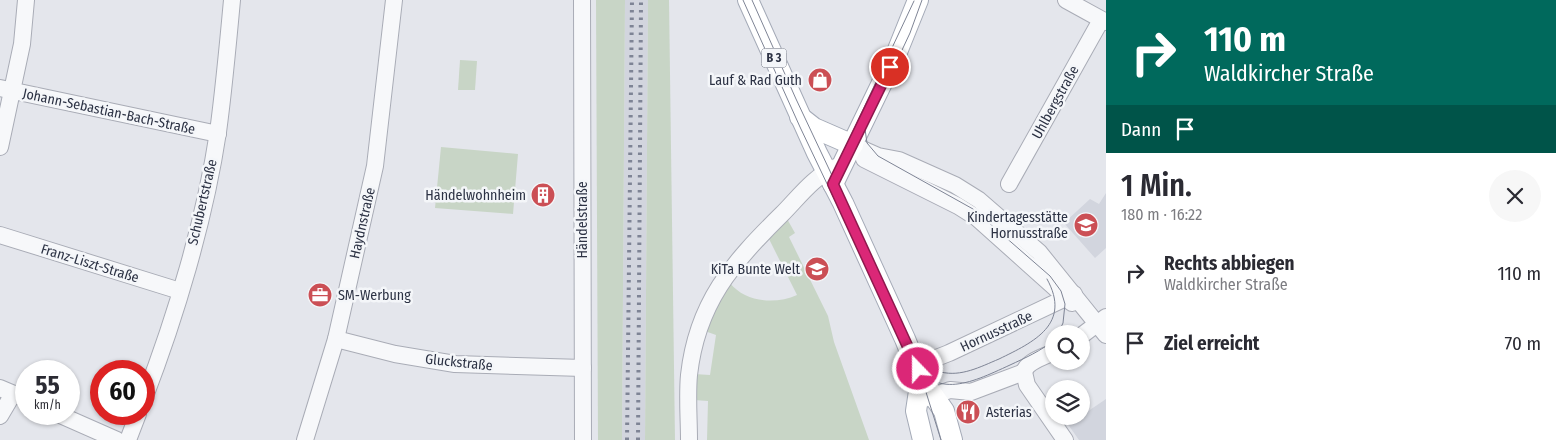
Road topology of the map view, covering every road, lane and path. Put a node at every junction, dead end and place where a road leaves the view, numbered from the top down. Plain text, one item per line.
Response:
1 (26, 0) edge
2 (232, 0) edge
3 (394, 0) edge
4 (582, 0) edge
5 (748, 0) edge
6 (918, 0) edge
7 (1066, 0) edge
8 (1104, 21) edge
9 (7, 89) edge
10 (800, 117) junction
11 (218, 134) junction
12 (0, 147) edge
13 (840, 164) junction
14 (1009, 184) dead end
15 (0, 235) edge
16 (180, 291) junction
17 (1070, 296) junction
18 (1103, 325) edge
19 (1090, 332) edge
20 (336, 339) junction
21 (1045, 356) edge
22 (583, 368) junction
23 (155, 370) edge
24 (919, 372) junction
25 (1024, 372) junction
26 (13, 394) edge
27 (933, 396) junction
28 (0, 416) edge
29 (80, 424) edge
30 (134, 425) edge
31 (117, 440) edge
32 (128, 440) edge
33 (305, 440) edge
34 (583, 440) edge
35 (689, 440) edge
36 (923, 440) edge
37 (952, 440) edge
38 (1065, 440) edge

1 - 9 street
2 - 11 street, Schubertstraße
3 - 20 street, Haydnstraße
4 - 22 street, Händelstraße
5 - 10 main road, B 3
6 - 13 main road
7 - 8 street
8 - 14 street, Uhlbergstraße
9 - 11 street, Johann-Sebastian-Bach-Straße
9 - 12 street
10 - 13 main road, B 3
10 - 13 main road
11 - 16 street, Schubertstraße
13 - 17 street
13 - 17 street
13 - 24 main road, B 3
13 - 35 street
15 - 16 street, Franz-Liszt-Straße
16 - 23 street, Schubertstraße
17 - 18 street
17 - 24 street, Hornusstraße
18 - 19 street
20 - 22 street, Gluckstraße
20 - 33 street, Haydnstraße
21 - 25 street
22 - 34 street, Händelstraße
24 - 27 main road
25 - 27 street
25 - 38 street
26 - 28 street
27 - 36 main road
27 - 37 main road
29 - 31 street
30 - 32 street

